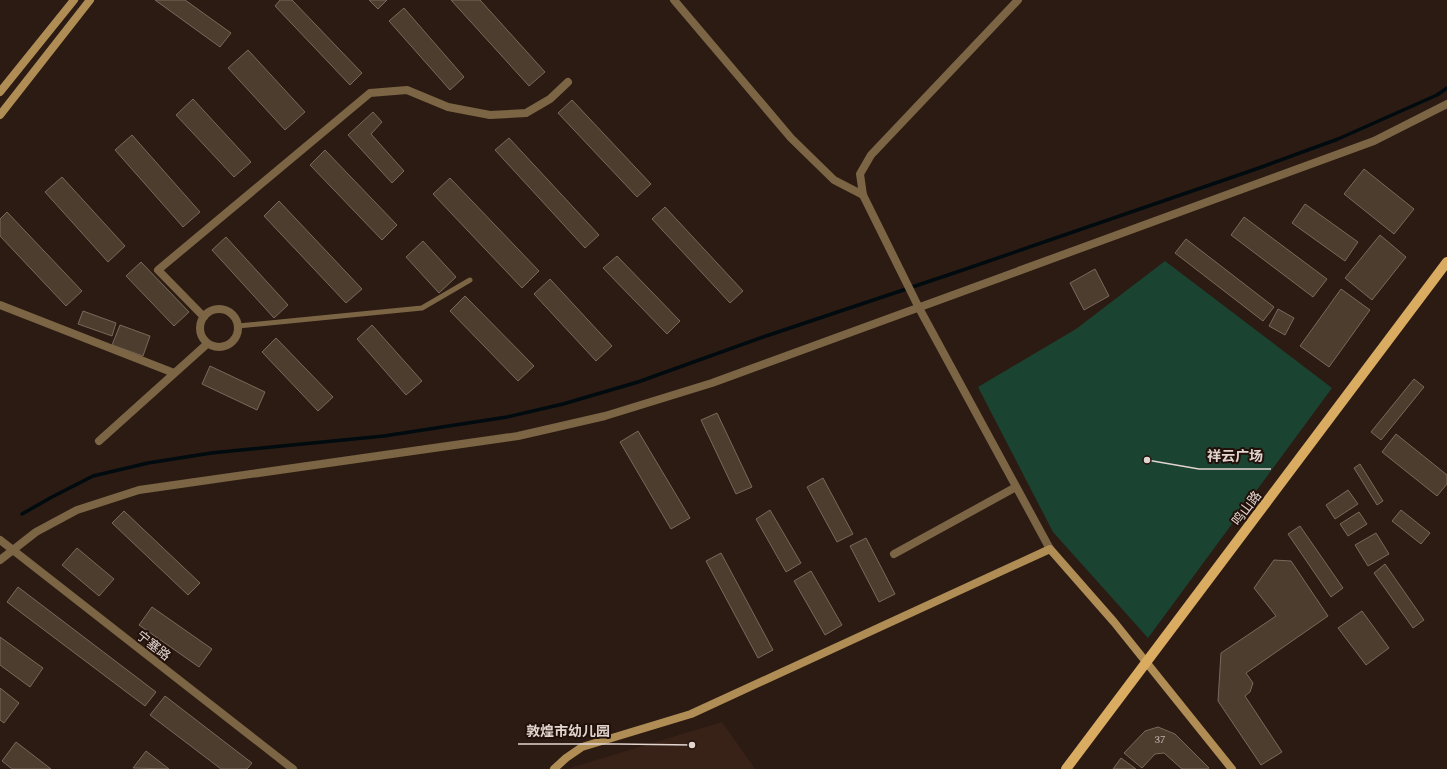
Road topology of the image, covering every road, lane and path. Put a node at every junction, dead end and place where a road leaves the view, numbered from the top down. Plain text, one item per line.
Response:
1 (74, 0) edge
2 (90, 0) edge
3 (674, 0) edge
4 (1018, 0) edge
5 (568, 82) dead end
6 (0, 92) edge
7 (1447, 104) edge
8 (0, 115) edge
9 (863, 195) junction
10 (1447, 262) edge
11 (470, 280) dead end
12 (0, 305) edge
13 (919, 308) junction
14 (204, 317) junction
15 (238, 326) junction
16 (207, 344) junction
17 (174, 373) junction
18 (99, 442) dead end
19 (1016, 487) junction
20 (0, 540) edge
21 (1050, 549) junction
22 (13, 550) junction
23 (894, 554) dead end
24 (0, 560) edge
25 (1146, 662) junction
26 (293, 769) edge
27 (554, 769) edge
28 (1066, 769) edge
29 (1232, 769) edge

1 - 6 main road
2 - 8 main road
3 - 9 street
4 - 9 street
5 - 14 street
7 - 13 street
9 - 13 street
10 - 25 main road, 鸣山路
11 - 15 lane
12 - 17 street
13 - 19 street
13 - 22 street
14 - 15 street
14 - 16 street
15 - 16 street
16 - 17 street
17 - 18 street
19 - 21 street
19 - 23 street
20 - 22 street, 宁塞路
21 - 25 main road
21 - 27 main road
22 - 24 street
22 - 26 street, 宁塞路
25 - 28 main road, 鸣山路
25 - 29 main road

